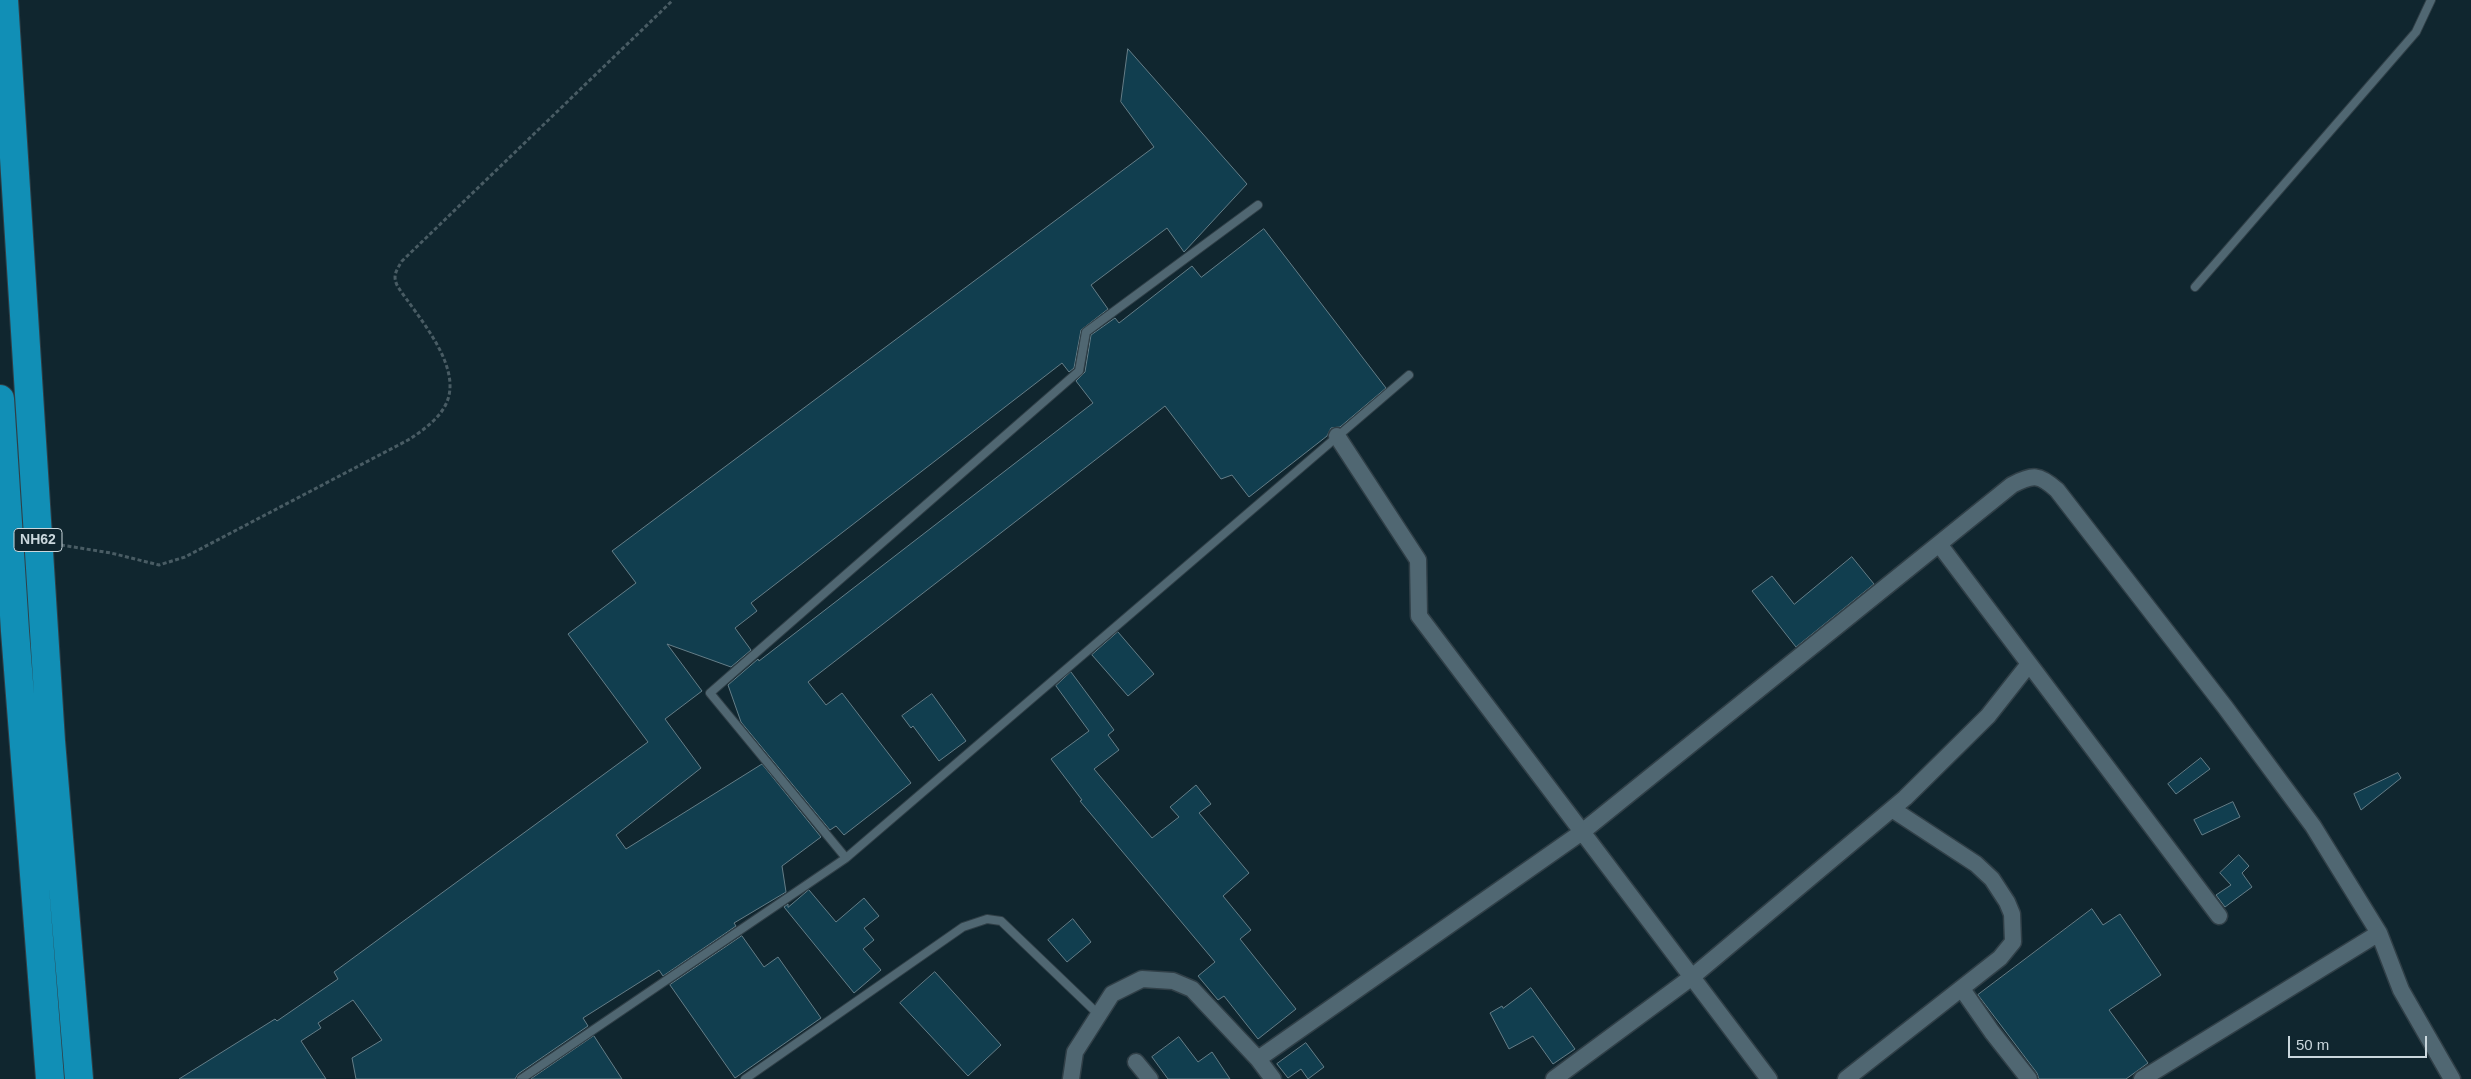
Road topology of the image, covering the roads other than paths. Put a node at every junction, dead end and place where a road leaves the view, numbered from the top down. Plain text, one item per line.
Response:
1 (4, 0) edge
2 (2431, 0) edge
3 (1258, 205) dead end
4 (2195, 287) dead end
5 (1409, 375) dead end
6 (0, 399) edge
7 (1337, 436) junction
8 (1939, 544) junction
9 (2029, 664) junction
10 (1892, 809) junction
11 (1582, 832) junction
12 (846, 858) junction
13 (2219, 916) dead end
14 (2379, 933) junction
15 (1692, 977) junction
16 (1962, 989) junction
17 (1099, 1015) junction
18 (1258, 1059) junction
19 (1136, 1062) dead end
20 (50, 1079) edge
21 (79, 1079) edge
22 (521, 1079) edge
23 (745, 1079) edge
24 (1071, 1079) edge
25 (1150, 1079) edge
26 (1273, 1079) edge
27 (1554, 1079) edge
28 (1769, 1079) edge
29 (1846, 1079) edge
30 (2029, 1079) edge
31 (2142, 1079) edge
32 (2452, 1079) edge

1 - 21 highway, NH62
2 - 4 lane
3 - 12 lane
5 - 7 lane
6 - 20 highway, NH62
7 - 11 street
7 - 12 lane
8 - 9 street
8 - 11 street
8 - 14 street
9 - 10 street
9 - 13 street
10 - 15 street
10 - 16 street
11 - 15 street
11 - 18 street
12 - 22 lane
14 - 31 street
14 - 32 street
15 - 27 street
15 - 28 street
16 - 29 street
16 - 30 street
17 - 18 street
17 - 23 lane
17 - 24 street
18 - 26 street
19 - 25 street

